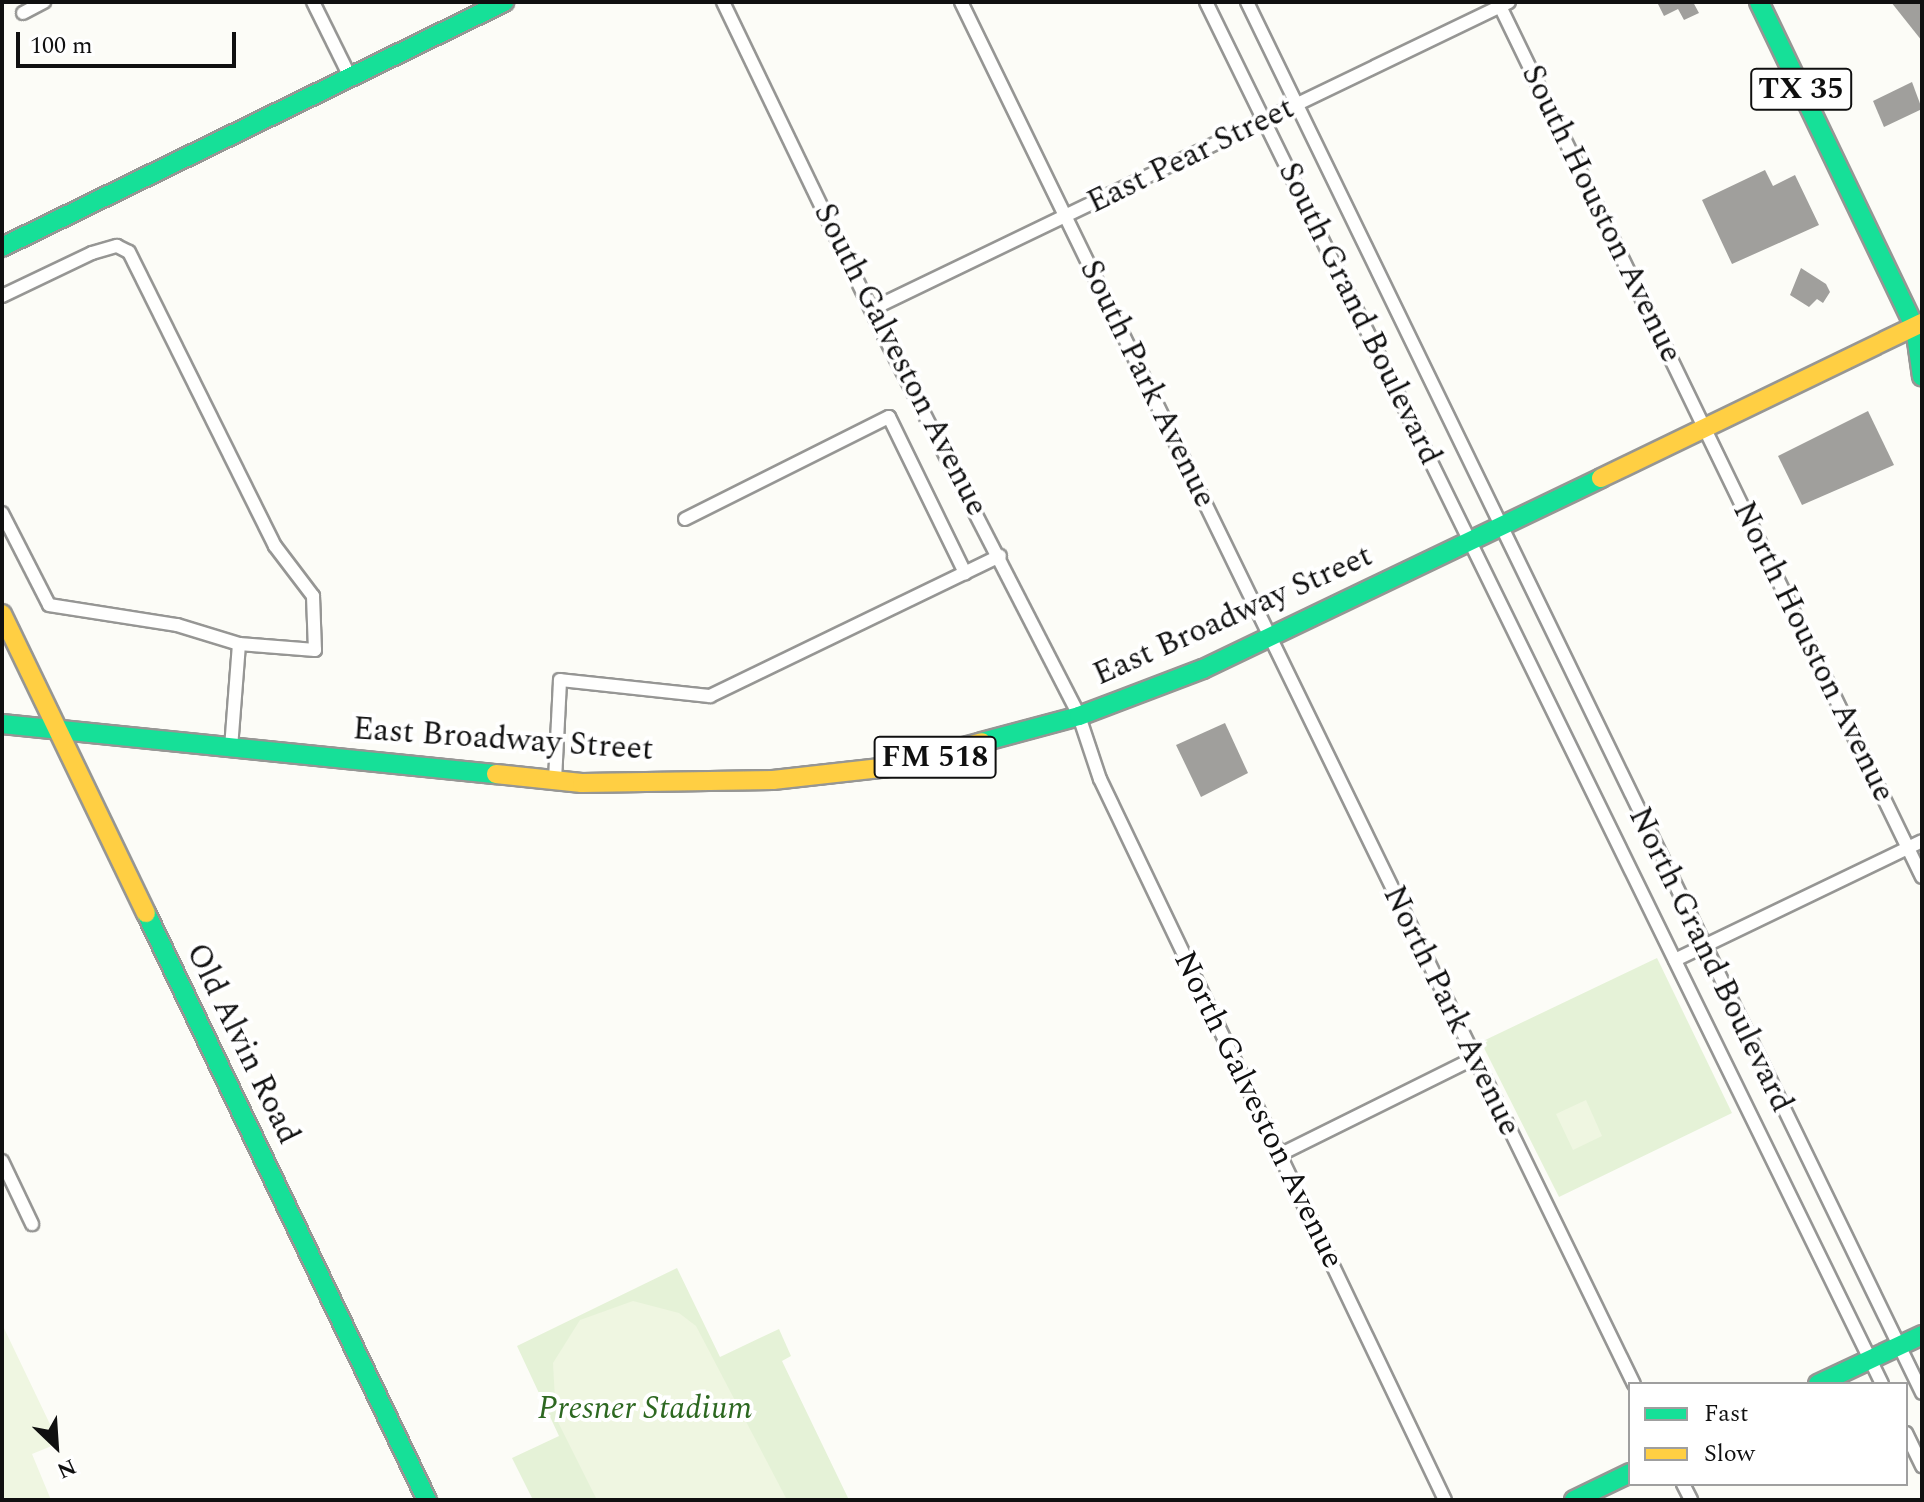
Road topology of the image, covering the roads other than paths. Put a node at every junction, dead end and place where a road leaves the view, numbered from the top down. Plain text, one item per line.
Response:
1 (44, 2) edge
2 (313, 2) edge
3 (504, 2) edge
4 (723, 2) edge
5 (961, 2) edge
6 (1206, 2) edge
7 (1247, 2) edge
8 (1759, 2) edge
9 (1502, 3) edge
10 (23, 13) dead end
11 (350, 77) junction
12 (1296, 105) junction
13 (1264, 120) junction
14 (1066, 216) junction
15 (2, 247) edge
16 (2, 296) edge
17 (872, 309) junction
18 (1920, 328) edge
19 (1922, 377) edge
20 (1705, 426) junction
21 (2, 512) edge
22 (685, 519) dead end
23 (1498, 526) junction
24 (1470, 540) junction
25 (1000, 556) junction
26 (965, 573) junction
27 (2, 614) edge
28 (1270, 637) junction
29 (239, 644) junction
30 (1079, 716) junction
31 (2, 724) edge
32 (58, 731) junction
33 (231, 748) junction
34 (555, 780) junction
35 (1922, 841) edge
36 (1908, 848) junction
37 (1922, 877) edge
38 (1703, 947) junction
39 (1675, 960) junction
40 (1474, 1058) junction
41 (1279, 1155) junction
42 (2, 1161) edge
43 (32, 1224) dead end
44 (1922, 1335) edge
45 (1899, 1346) junction
46 (1870, 1360) junction
47 (1633, 1382) edge
48 (1822, 1382) edge
49 (1881, 1382) edge
50 (1922, 1393) edge
51 (1908, 1437) edge
52 (1922, 1466) edge
53 (1628, 1474) edge
54 (427, 1500) edge
55 (1445, 1500) edge
56 (1574, 1500) edge

1 - 10 street
2 - 11 street
3 - 11 main road
4 - 17 street, South Galveston Avenue
5 - 14 street, South Park Avenue
6 - 13 street, South Grand Boulevard
7 - 12 street, South Grand Boulevard
8 - 18 main road, TX 35
9 - 12 street, East Pear Street
9 - 20 street, South Houston Avenue
11 - 15 main road
12 - 13 street, East Pear Street
12 - 23 street, South Grand Boulevard
13 - 14 street, East Pear Street
13 - 24 street, South Grand Boulevard
14 - 17 street, East Pear Street
14 - 28 street, South Park Avenue
16 - 29 street
17 - 25 street, South Galveston Avenue
18 - 19 main road, TX 35
18 - 20 main road, East Broadway Street / FM 518
20 - 23 main road, East Broadway Street / FM 518
20 - 36 street, North Houston Avenue
21 - 29 street
22 - 26 street
23 - 24 main road, East Broadway Street / FM 518
23 - 38 street, North Grand Boulevard
24 - 28 main road, East Broadway Street / FM 518
24 - 39 street, North Grand Boulevard
25 - 26 street
25 - 30 street, South Galveston Avenue
26 - 34 street
27 - 32 main road, Old Alvin Road
28 - 30 main road, East Broadway Street / FM 518
28 - 40 street, North Park Avenue
29 - 33 street
30 - 34 main road, East Broadway Street / FM 518
30 - 41 street, North Galveston Avenue
31 - 32 main road, East Broadway Street / FM 518
32 - 33 main road, East Broadway Street / FM 518
32 - 54 main road, Old Alvin Road
33 - 34 main road, East Broadway Street / FM 518
35 - 36 street
36 - 37 street, North Houston Avenue
36 - 38 street
38 - 39 street
38 - 45 street, North Grand Boulevard
39 - 46 street, North Grand Boulevard
40 - 41 street
40 - 47 street, North Park Avenue
41 - 55 street, North Galveston Avenue
42 - 43 street
44 - 45 main road
45 - 46 main road
45 - 50 street, North Grand Boulevard
46 - 48 main road
46 - 49 street, North Grand Boulevard
51 - 52 street
53 - 56 main road

